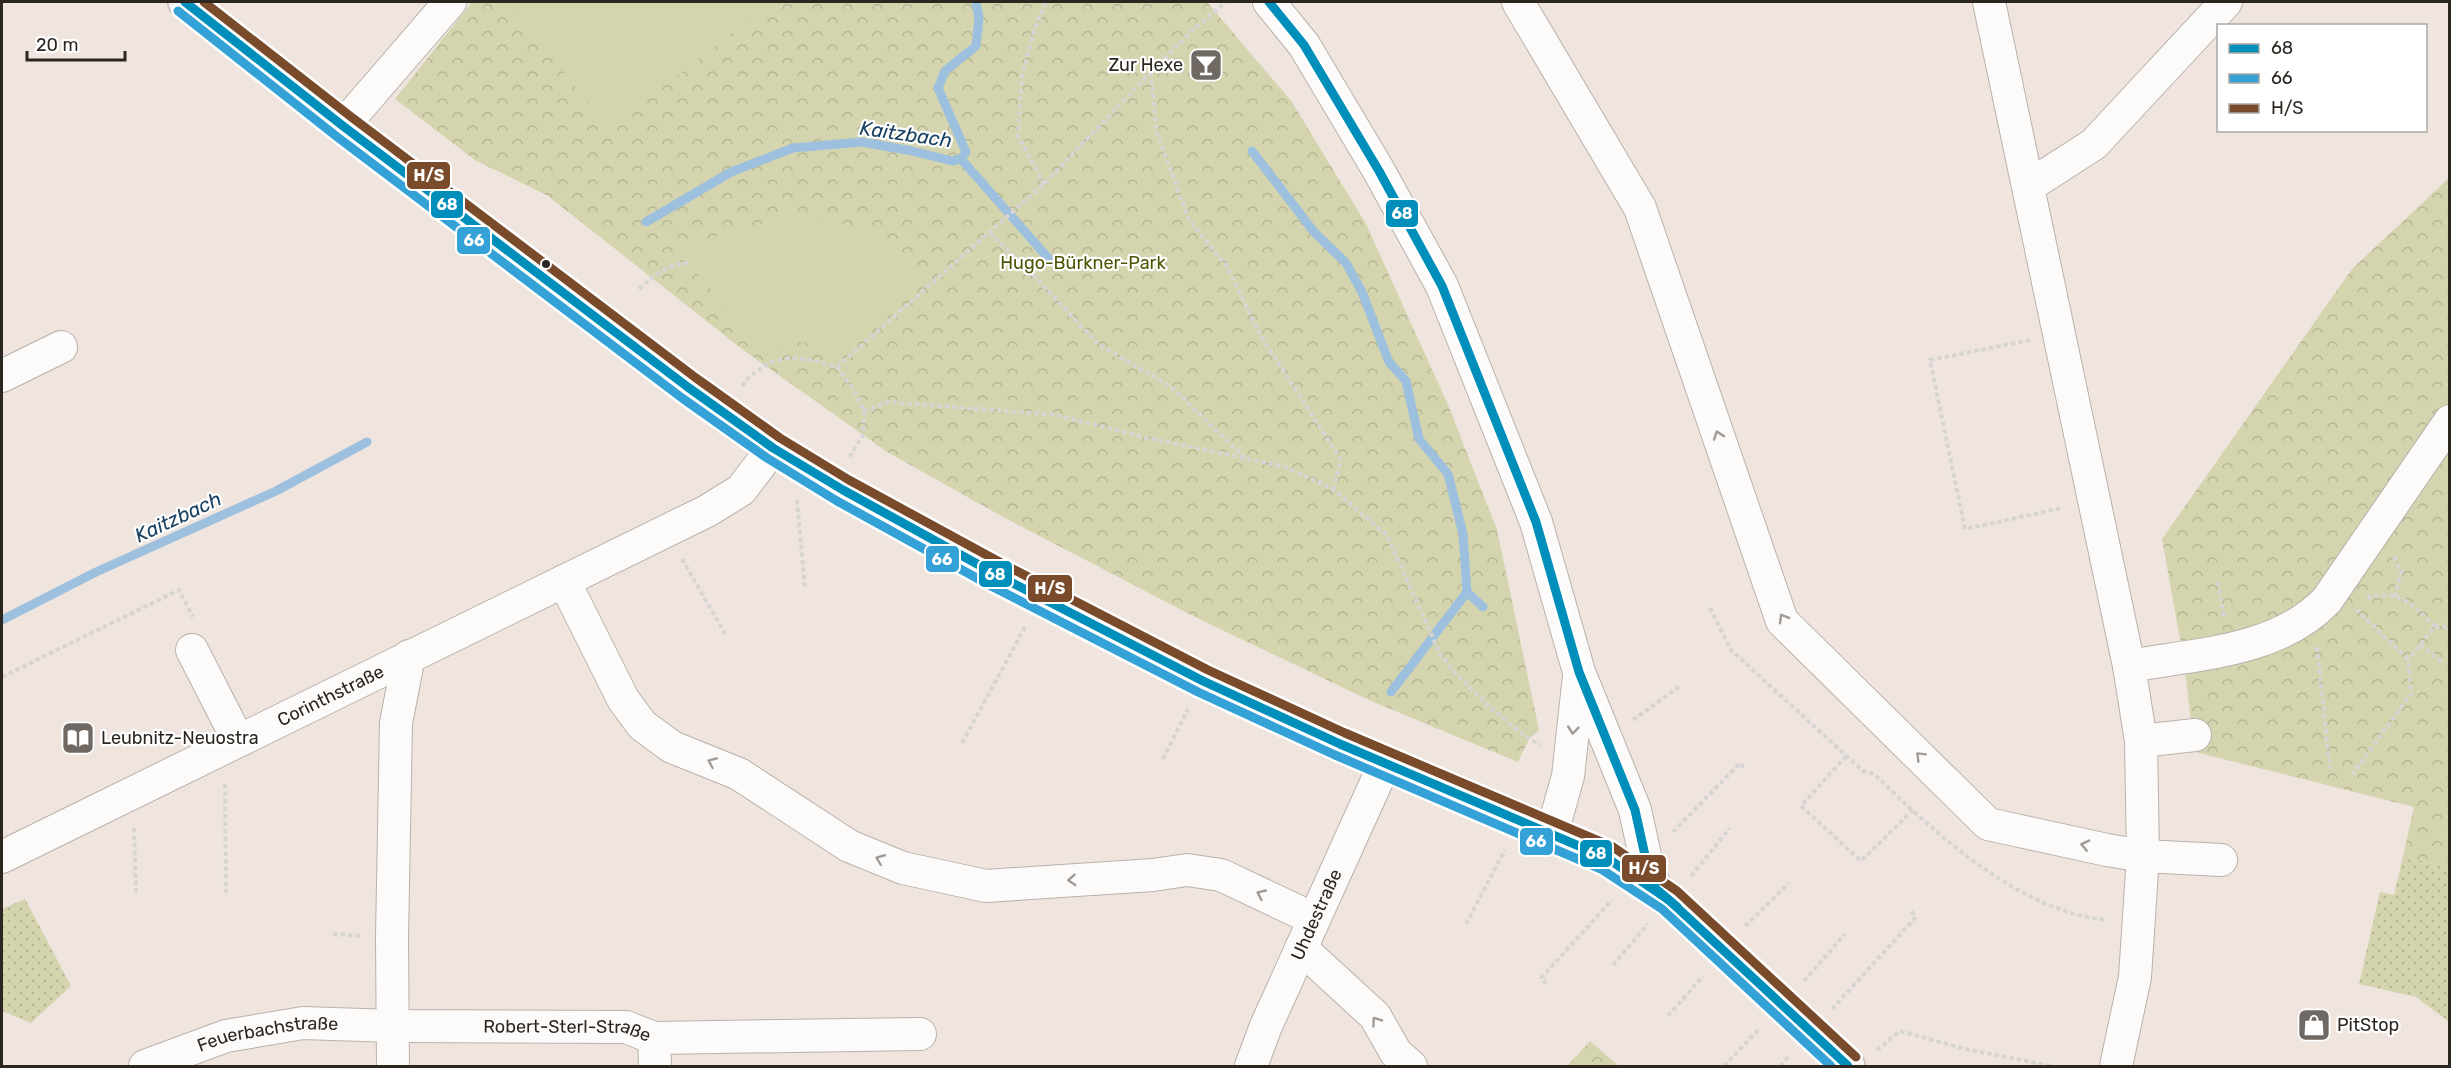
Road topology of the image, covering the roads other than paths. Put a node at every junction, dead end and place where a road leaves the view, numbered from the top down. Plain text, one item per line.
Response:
1 (185, 2) edge
2 (450, 2) edge
3 (1269, 2) edge
4 (1518, 2) edge
5 (1989, 2) edge
6 (2226, 2) edge
7 (343, 126) junction
8 (2029, 186) junction
9 (61, 347) dead end
10 (2, 376) edge
11 (2450, 421) edge
12 (783, 454) junction
13 (564, 581) junction
14 (194, 635) road end
15 (409, 656) junction
16 (2129, 666) junction
17 (1579, 672) junction
18 (2194, 735) dead end
19 (2141, 741) junction
20 (231, 744) junction
21 (1386, 763) junction
22 (1552, 833) junction
23 (2143, 856) junction
24 (2, 857) edge
25 (2221, 860) dead end
26 (1646, 875) junction
27 (1314, 919) junction
28 (1301, 948) junction
29 (393, 1026) junction
30 (920, 1034) dead end
31 (654, 1052) edge
32 (1861, 1060) edge
33 (145, 1066) edge
34 (393, 1066) edge
35 (1251, 1066) edge
36 (1411, 1066) edge
37 (2116, 1066) edge

1 - 7 main road
2 - 7 street
3 - 17 street
23 -> 4 street
5 - 8 street
6 - 8 street
7 - 12 main road
8 - 16 street
9 - 10 street
11 - 16 street
12 - 13 street, Corinthstraße
12 - 21 main road
13 - 15 street, Corinthstraße
27 -> 13 street
14 - 20 street
15 - 20 street, Corinthstraße
15 - 29 street
16 - 19 street
17 -> 22 street
17 - 26 street
18 - 19 street
19 - 23 street
20 - 24 street, Corinthstraße
21 - 22 main road
21 - 27 street, Uhdestraße
22 - 26 main road
23 - 25 street
23 - 37 street
26 - 32 main road
27 - 28 street, Uhdestraße
28 - 35 street, Uhdestraße
36 -> 28 street
29 - 31 street, Robert-Sterl-Straße
29 - 33 street, Feuerbachstraße
29 - 34 street
30 - 31 street, Robert-Sterl-Straße

